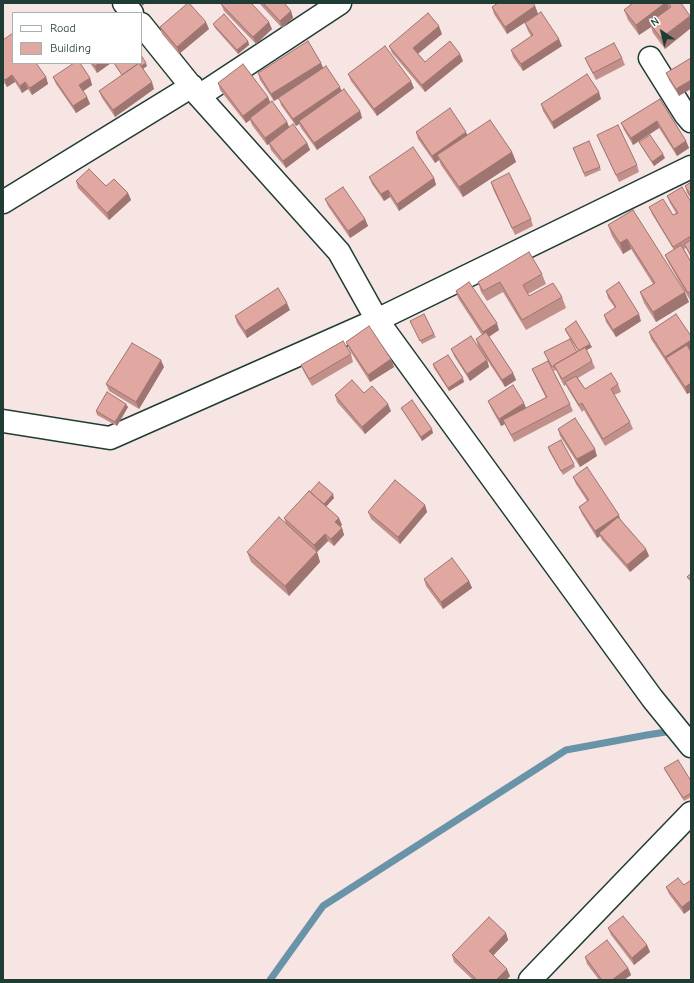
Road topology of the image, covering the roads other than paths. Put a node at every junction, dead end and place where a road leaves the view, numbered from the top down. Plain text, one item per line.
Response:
1 (124, 3) edge
2 (340, 3) edge
3 (131, 12) edge
4 (142, 25) edge
5 (650, 58) dead end
6 (196, 91) junction
7 (691, 121) edge
8 (691, 166) edge
9 (3, 202) edge
10 (378, 320) junction
11 (3, 421) edge
12 (691, 746) edge
13 (691, 813) edge
14 (530, 980) edge

1 - 3 street
2 - 6 street
4 - 6 street
5 - 7 street
6 - 9 street
6 - 10 street
8 - 10 street
10 - 11 street
10 - 12 street
13 - 14 street

